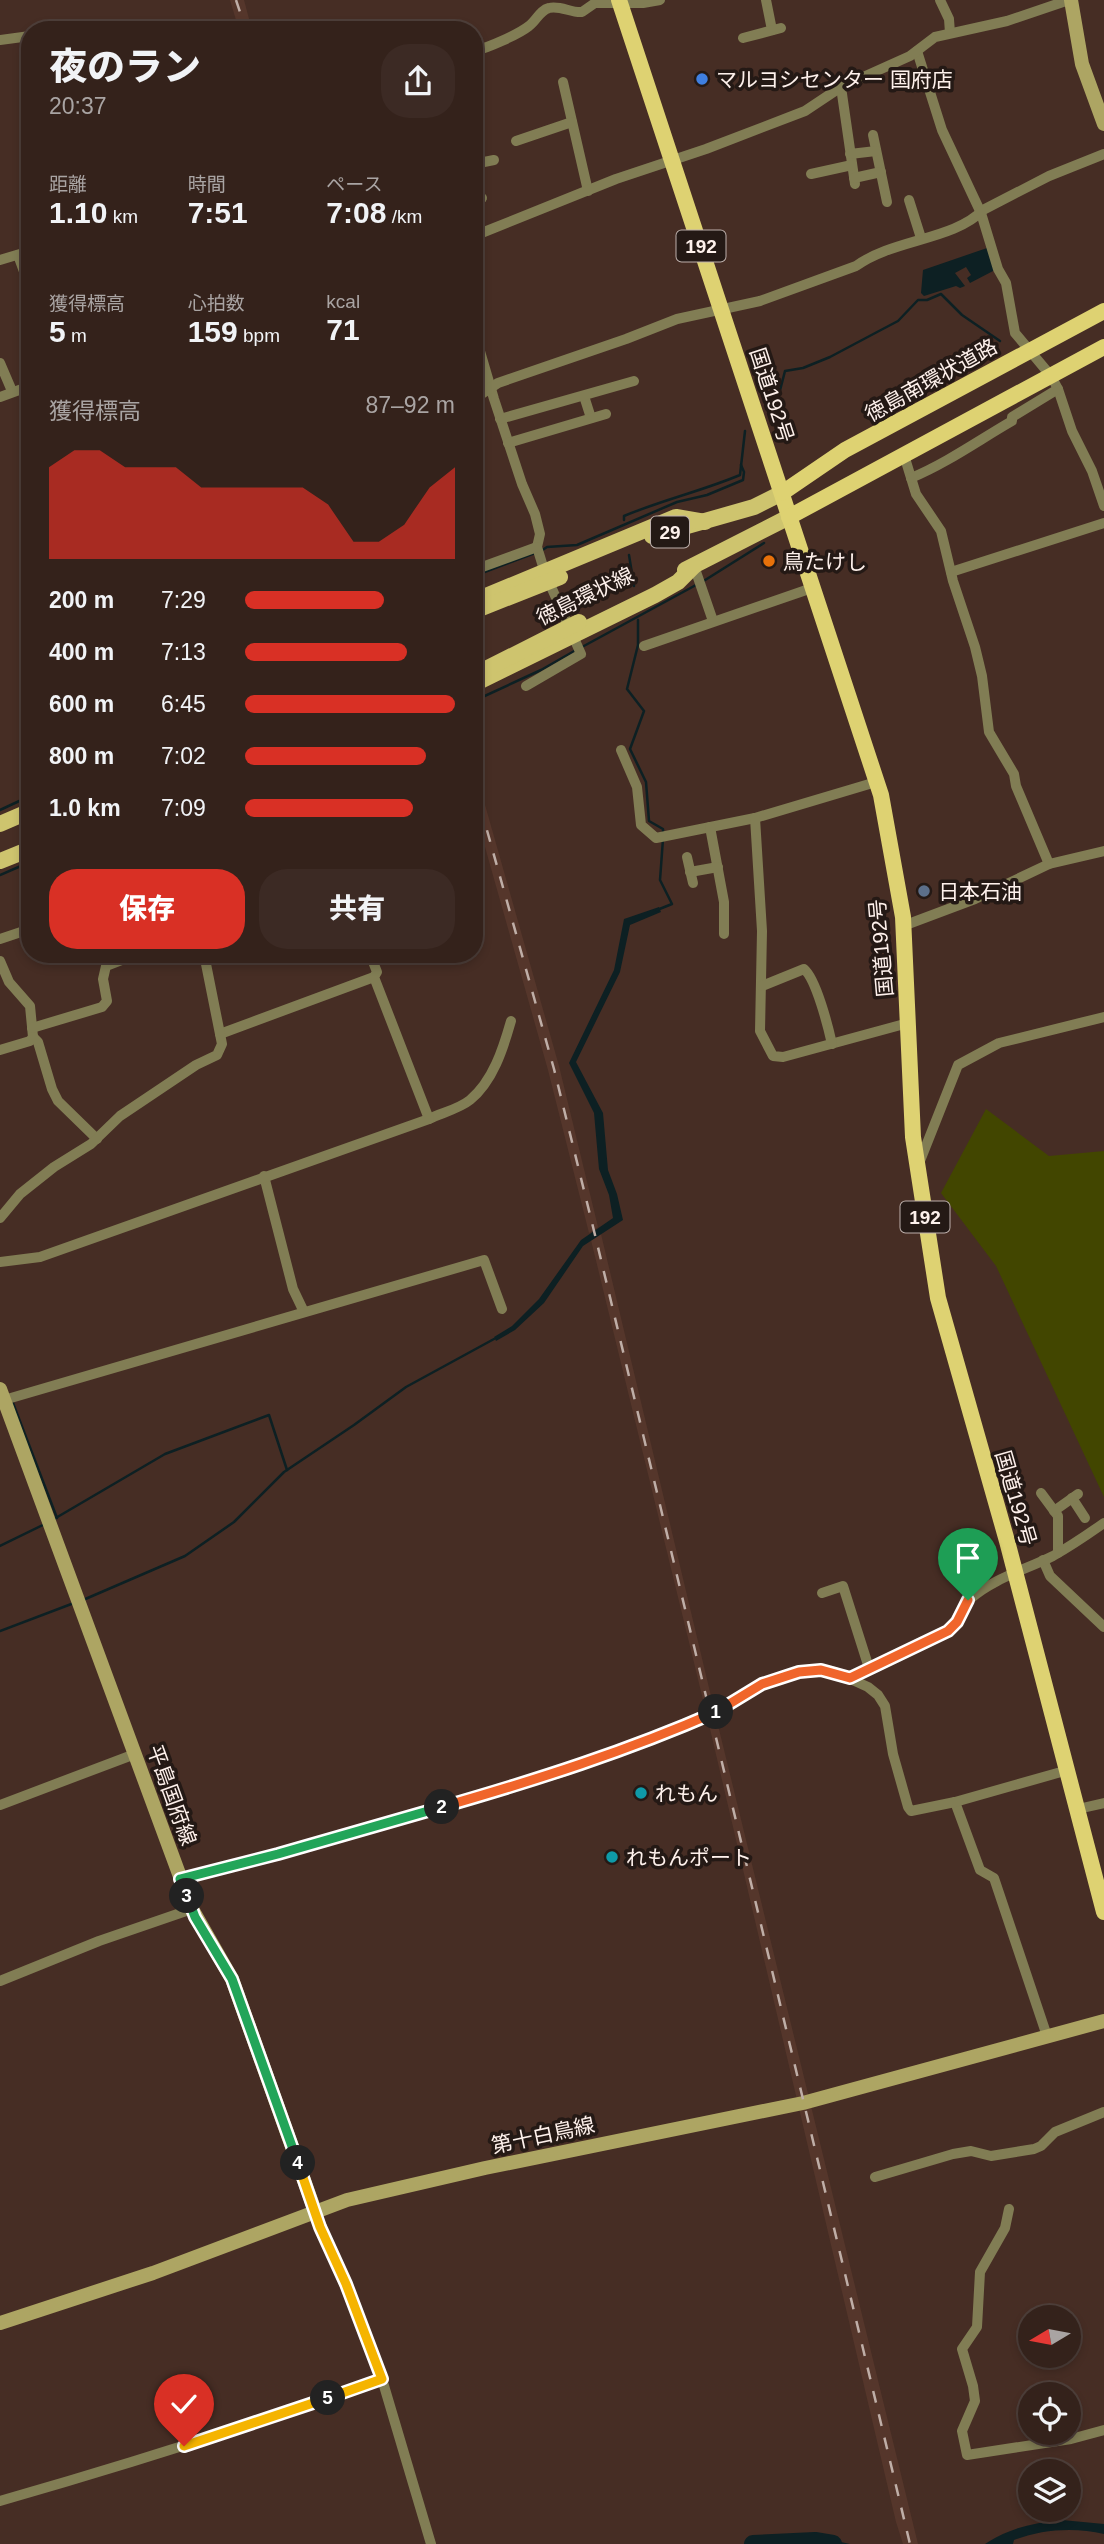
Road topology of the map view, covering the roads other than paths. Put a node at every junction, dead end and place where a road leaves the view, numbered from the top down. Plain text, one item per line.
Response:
1 (660, 0) edge
2 (766, 0) edge
3 (940, 0) edge
4 (1070, 0) edge
5 (620, 2) edge
6 (950, 33) junction
7 (21, 37) edge
8 (743, 38) dead end
9 (0, 40) edge
10 (483, 48) edge
11 (917, 51) junction
12 (563, 82) dead end
13 (841, 88) junction
14 (572, 122) junction
15 (1104, 124) edge
16 (873, 135) dead end
17 (516, 141) dead end
18 (876, 151) junction
19 (1104, 154) edge
20 (851, 159) junction
21 (494, 160) dead end
22 (673, 161) junction
23 (483, 162) edge
24 (881, 172) junction
25 (811, 174) dead end
26 (588, 191) junction
27 (909, 200) dead end
28 (887, 202) dead end
29 (981, 213) junction
30 (483, 232) edge
31 (921, 238) junction
32 (21, 253) edge
33 (18, 254) junction
34 (0, 260) edge
35 (21, 262) edge
36 (722, 310) junction
37 (1104, 311) edge
38 (1104, 347) edge
39 (1027, 351) junction
40 (483, 361) edge
41 (0, 363) edge
42 (634, 381) dead end
43 (1054, 383) junction
44 (21, 388) edge
45 (491, 388) junction
46 (12, 391) junction
47 (483, 393) edge
48 (584, 396) junction
49 (0, 397) edge
50 (606, 414) dead end
51 (591, 418) junction
52 (500, 419) junction
53 (508, 443) junction
54 (904, 455) junction
55 (911, 478) junction
56 (782, 493) junction
57 (1104, 506) edge
58 (789, 517) junction
59 (1104, 523) edge
60 (538, 551) junction
61 (483, 567) edge
62 (951, 572) junction
63 (552, 575) junction
64 (698, 578) junction
65 (813, 588) junction
66 (483, 598) edge
67 (483, 607) edge
68 (713, 621) junction
69 (578, 639) junction
70 (644, 646) dead end
71 (483, 672) edge
72 (483, 680) edge
73 (526, 686) dead end
74 (621, 750) dead end
75 (876, 782) junction
76 (21, 815) edge
77 (755, 818) junction
78 (0, 824) edge
79 (710, 827) junction
80 (1104, 851) edge
81 (21, 853) edge
82 (687, 857) dead end
83 (0, 862) edge
84 (1049, 864) junction
85 (718, 867) junction
86 (690, 872) junction
87 (693, 883) dead end
88 (903, 926) junction
89 (21, 932) edge
90 (724, 934) dead end
91 (0, 939) edge
92 (0, 961) edge
93 (114, 963) edge
94 (206, 963) edge
95 (374, 963) edge
96 (374, 977) junction
97 (762, 986) junction
98 (1104, 1017) edge
99 (512, 1021) dead end
100 (908, 1023) junction
101 (33, 1032) junction
102 (220, 1034) junction
103 (832, 1044) junction
104 (0, 1050) edge
105 (429, 1119) junction
106 (97, 1139) junction
107 (918, 1167) junction
108 (264, 1176) junction
109 (0, 1218) edge
110 (0, 1262) edge
111 (502, 1309) dead end
112 (304, 1312) junction
113 (2, 1394) edge
114 (1041, 1493) dead end
115 (1054, 1511) junction
116 (1085, 1518) dead end
117 (1104, 1523) edge
118 (1058, 1553) junction
119 (1043, 1560) junction
120 (1015, 1571) junction
121 (822, 1593) dead end
122 (1104, 1627) edge
123 (869, 1668) junction
124 (850, 1678) junction
125 (135, 1755) junction
126 (1068, 1770) junction
127 (955, 1802) junction
128 (1104, 1803) edge
129 (0, 1805) edge
130 (1078, 1809) junction
131 (180, 1879) junction
132 (191, 1909) junction
133 (1104, 1913) edge
134 (0, 1981) edge
135 (1104, 2021) edge
136 (1047, 2036) junction
137 (1104, 2112) edge
138 (875, 2177) dead end
139 (1009, 2209) dead end
140 (315, 2211) junction
141 (0, 2323) edge
142 (382, 2379) junction
143 (1104, 2430) edge
144 (0, 2501) edge
145 (431, 2544) edge

1 - 5 street
2 - 8 street
3 - 6 street
4 - 6 street
4 - 15 main road
5 - 10 street
5 - 22 highway, 国道192号 / 192
6 - 11 street
7 - 9 street
11 - 13 street
11 - 29 street
12 - 14 street
13 - 20 street
13 - 22 street
14 - 17 street
14 - 26 street
16 - 18 street
18 - 20 street
18 - 24 street
19 - 29 street
20 - 24 street
20 - 25 street
21 - 23 street
22 - 26 street
22 - 36 highway, 国道192号 / 192
24 - 28 street
26 - 30 street
27 - 31 street
29 - 31 street
29 - 39 street
31 - 36 street
32 - 33 street
33 - 34 street
33 - 35 street
36 - 45 street
36 - 56 highway, 国道192号 / 192
37 - 39 highway, 徳島南環状道路
38 - 43 highway
39 - 43 street
39 - 56 highway, 徳島南環状道路
40 - 45 street
41 - 46 street
42 - 48 street
43 - 54 highway
43 - 55 street
43 - 57 street
44 - 46 street
45 - 47 street
45 - 52 street
46 - 49 street
48 - 51 street
48 - 52 street
50 - 51 street
51 - 53 street
52 - 53 street
53 - 60 street
54 - 55 street
54 - 58 highway
55 - 62 street
56 - 58 highway, 国道192号 / 192
56 - 63 main road, 徳島環状線 / 29
58 - 64 main road, 徳島環状線 / 29
58 - 65 highway, 国道192号 / 192
59 - 62 street
60 - 61 street
60 - 63 street
62 - 84 street
63 - 66 main road
63 - 67 main road, 徳島環状線 / 29, bridge
63 - 69 street
64 - 68 street
64 - 69 main road, 徳島環状線 / 29
65 - 68 street
65 - 75 highway, 国道192号 / 192
68 - 70 street
69 - 71 main road, 徳島環状線 / 29, bridge
69 - 72 main road
69 - 73 street
74 - 79 street
75 - 77 street
75 - 88 highway, 国道192号 / 192
76 - 78 main road
77 - 79 street
77 - 97 street
79 - 85 street
80 - 84 street
81 - 83 main road
82 - 86 street
84 - 88 street
85 - 86 street
85 - 90 street
86 - 87 street
88 - 100 highway, 国道192号 / 192
89 - 91 street
92 - 101 street
93 - 101 street
94 - 102 street
95 - 96 street
96 - 102 street
96 - 105 street
97 - 103 street
97 - 103 street
98 - 107 street
99 - 105 street
100 - 103 street
100 - 107 highway, 国道192号 / 192
101 - 104 street
101 - 106 street
102 - 106 street
105 - 108 street
106 - 109 street
107 - 120 highway, 国道192号 / 192
108 - 110 street
108 - 112 street
111 - 112 street
112 - 113 street
113 - 125 main road, 平島国府線
114 - 115 street
115 - 116 street
115 - 118 street
117 - 118 street
118 - 119 street
119 - 120 street
119 - 122 street
120 - 123 street
120 - 126 highway, 国道192号 / 192
121 - 123 street
123 - 124 street
124 - 127 street
124 - 131 street
125 - 129 street
125 - 131 main road, 平島国府線
126 - 127 street
126 - 130 highway, 国道192号 / 192
127 - 136 street
128 - 130 street
130 - 133 highway, 国道192号 / 192
131 - 132 main road, 平島国府線
132 - 134 street
132 - 140 main road, 平島国府線
135 - 136 main road, 第十白鳥線
136 - 140 main road, 第十白鳥線
137 - 138 street
139 - 143 street
140 - 141 main road, 第十白鳥線
140 - 142 street
142 - 144 street
142 - 145 street

